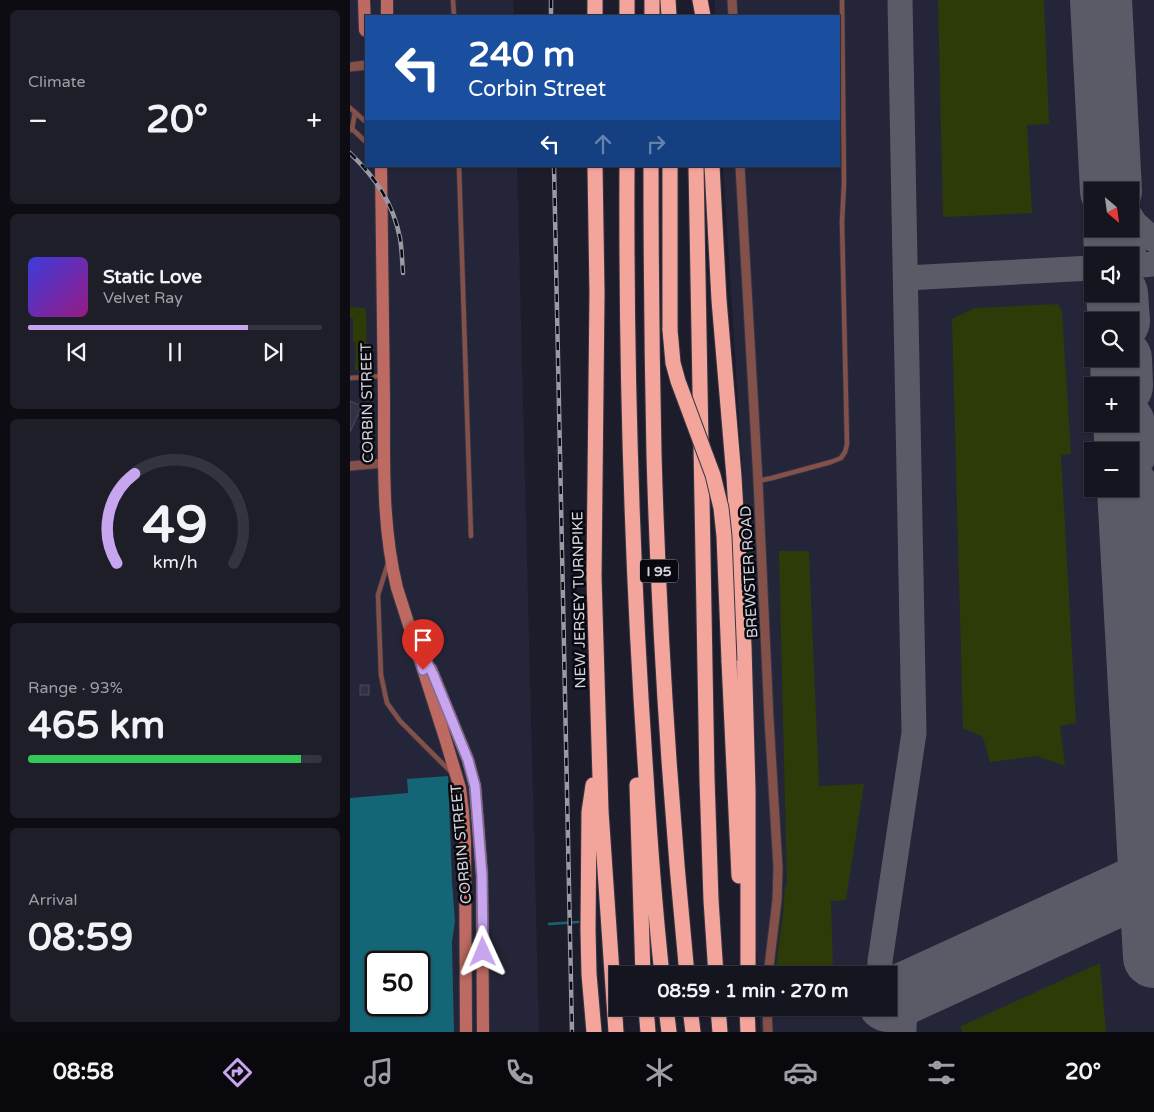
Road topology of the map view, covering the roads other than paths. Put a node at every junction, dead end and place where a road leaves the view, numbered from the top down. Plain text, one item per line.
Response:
1 (364, 0) edge
2 (387, 0) edge
3 (453, 0) edge
4 (595, 0) edge
5 (627, 0) edge
6 (652, 0) edge
7 (668, 0) edge
8 (694, 0) edge
9 (700, 0) edge
10 (732, 0) edge
11 (842, 0) edge
12 (388, 15) edge
13 (454, 15) edge
14 (595, 15) edge
15 (627, 15) edge
16 (652, 15) edge
17 (669, 15) edge
18 (694, 15) edge
19 (703, 15) edge
20 (733, 15) edge
21 (365, 30) edge
22 (365, 65) edge
23 (350, 67) edge
24 (350, 108) edge
25 (355, 112) junction
26 (365, 121) edge
27 (351, 129) edge
28 (365, 141) edge
29 (381, 167) edge
30 (459, 167) edge
31 (595, 167) edge
32 (627, 167) edge
33 (651, 167) edge
34 (670, 167) edge
35 (696, 167) edge
36 (712, 167) edge
37 (740, 167) edge
38 (383, 376) junction
39 (350, 378) edge
40 (384, 463) junction
41 (350, 466) edge
42 (758, 481) junction
43 (471, 536) dead end
44 (390, 557) junction
45 (413, 636) junction
46 (643, 736) junction
47 (599, 754) junction
48 (456, 777) junction
49 (643, 966) edge
50 (661, 966) edge
51 (686, 966) edge
52 (715, 966) edge
53 (743, 966) edge
54 (748, 966) edge
55 (769, 966) edge
56 (647, 1016) edge
57 (667, 1016) edge
58 (691, 1016) edge
59 (719, 1016) edge
60 (747, 1016) edge
61 (767, 1016) edge
62 (466, 1032) edge
63 (483, 1032) edge
64 (594, 1032) edge
65 (616, 1032) edge
66 (648, 1032) edge
67 (669, 1032) edge
68 (692, 1032) edge
69 (720, 1032) edge
70 (748, 1032) edge
71 (768, 1032) edge

1 - 21 main road
2 - 12 main road
3 - 13 lane
4 - 14 highway
5 - 15 highway
6 - 16 highway
7 - 17 highway
8 - 18 highway
9 - 19 highway
10 - 20 street
11 - 42 lane
22 - 23 street
24 - 25 lane
25 - 26 lane
25 - 27 lane
27 - 28 lane
29 - 38 main road, CORBIN STREET
30 - 43 lane
31 - 47 highway, NEW JERSEY TURNPIKE
32 - 46 highway, I 95
33 - 51 highway, I 95
34 - 53 highway, bridge
35 - 52 highway
36 - 54 highway
37 - 42 street, BREWSTER ROAD
38 - 39 lane
38 - 40 main road, CORBIN STREET
40 - 41 street
40 - 44 main road, CORBIN STREET
42 - 55 street, BREWSTER ROAD
44 - 45 main road, CORBIN STREET
44 - 48 lane
45 - 48 main road, CORBIN STREET
45 - 63 main road, CORBIN STREET
46 - 49 highway
46 - 50 highway, I 95
47 - 64 highway
47 - 65 highway, NEW JERSEY TURNPIKE
48 - 62 main road, CORBIN STREET
56 - 66 highway
57 - 67 highway
58 - 68 highway
59 - 69 highway
60 - 70 highway
61 - 71 street

